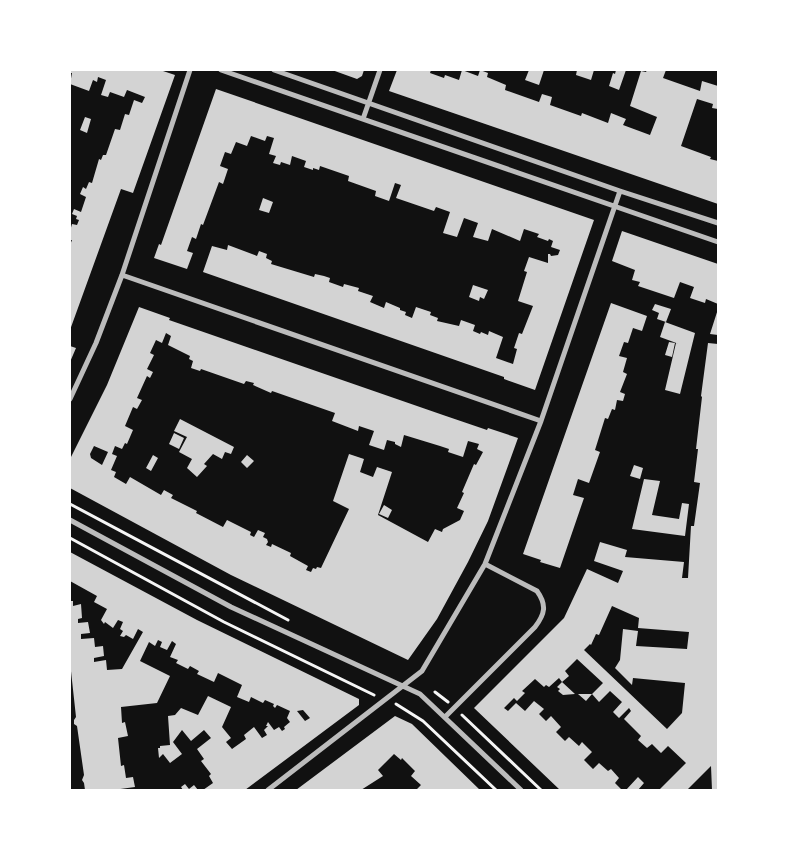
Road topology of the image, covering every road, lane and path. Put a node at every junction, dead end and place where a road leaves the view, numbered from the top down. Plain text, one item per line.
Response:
1 (190, 70) edge
2 (221, 70) edge
3 (274, 70) edge
4 (380, 70) edge
5 (369, 102) junction
6 (363, 119) junction
7 (620, 191) junction
8 (615, 207) junction
9 (718, 223) edge
10 (718, 242) edge
11 (122, 275) junction
12 (70, 400) edge
13 (541, 421) junction
14 (70, 520) edge
15 (70, 538) edge
16 (485, 564) junction
17 (403, 686) junction
18 (385, 700) junction
19 (445, 717) junction
20 (268, 790) edge
21 (496, 790) edge
22 (521, 790) edge

1 - 11 street
2 - 6 street
3 - 5 street
4 - 5 street
5 - 6 street
5 - 7 street
6 - 8 street
7 - 8 street
7 - 9 street
8 - 10 street
8 - 13 street
11 - 12 street
11 - 13 street
13 - 16 street
14 - 17 street
15 - 18 path
16 - 17 street
16 - 19 street
17 - 18 street
17 - 19 street
18 - 20 street
18 - 21 path
19 - 22 street

